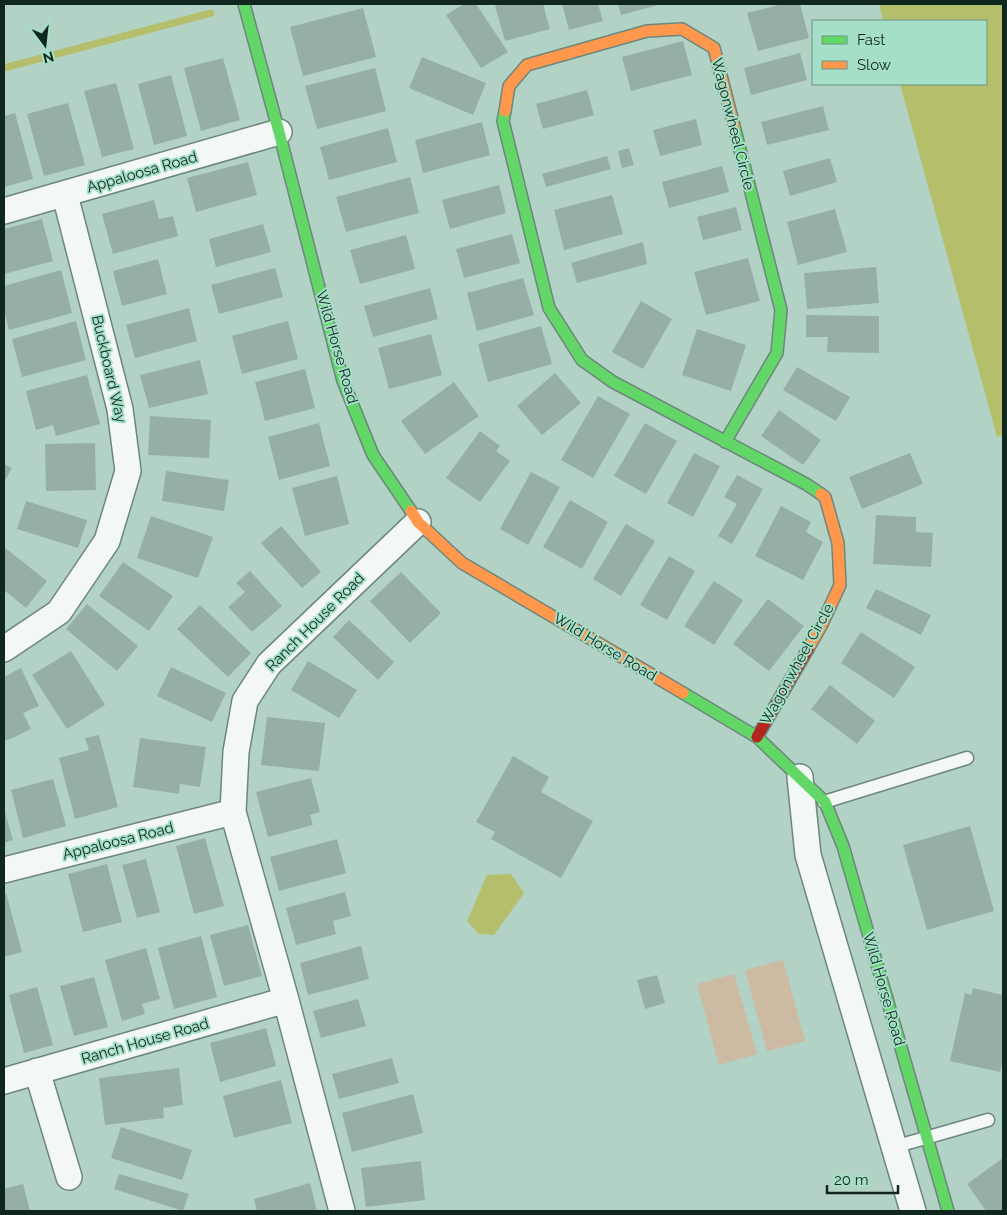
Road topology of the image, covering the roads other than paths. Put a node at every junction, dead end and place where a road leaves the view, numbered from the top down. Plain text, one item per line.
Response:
1 (244, 4) edge
2 (279, 132) junction
3 (66, 194) junction
4 (4, 212) edge
5 (726, 442) junction
6 (418, 522) junction
7 (4, 649) edge
8 (757, 736) junction
9 (967, 758) dead end
10 (800, 778) joint
11 (814, 806) junction
12 (233, 812) junction
13 (4, 870) edge
14 (286, 1000) junction
15 (38, 1071) junction
16 (4, 1081) edge
17 (988, 1120) dead end
18 (927, 1138) junction
19 (894, 1147) junction
20 (69, 1177) dead end
21 (342, 1211) edge
22 (913, 1211) edge
23 (948, 1211) edge

1 - 2 street, Wild Horse Road
2 - 3 street, Appaloosa Road
2 - 6 street, Wild Horse Road
3 - 4 street, Appaloosa Road
3 - 7 street, Buckboard Way
5 - 5 street, Wagonwheel Circle
5 - 8 street, Wagonwheel Circle
6 - 8 street, Wild Horse Road
6 - 12 street, Ranch House Road
8 - 10 street, Wild Horse Road
9 - 11 lane
10 - 11 street, Wild Horse Road
11 - 18 street, Wild Horse Road
11 - 19 street, Wild Horse Road
12 - 13 street, Appaloosa Road
12 - 14 street, Ranch House Road
14 - 15 street, Ranch House Road
14 - 21 street, Ranch House Road
15 - 16 street, Ranch House Road
15 - 20 street
17 - 18 lane
18 - 19 lane
18 - 23 street, Wild Horse Road
19 - 22 street, Wild Horse Road

